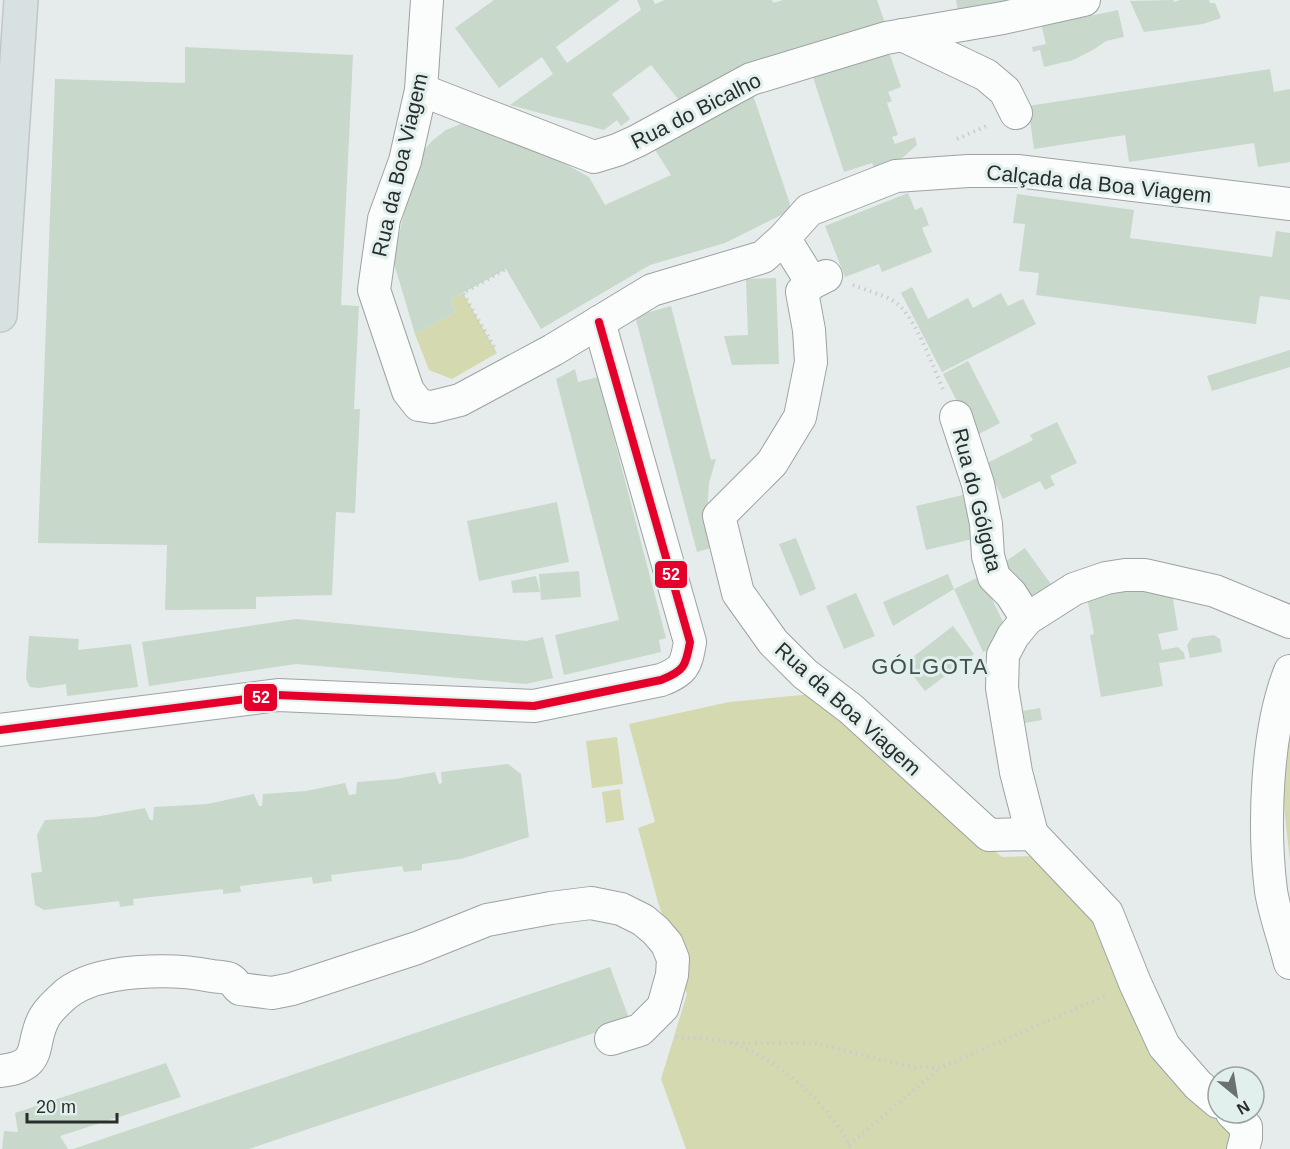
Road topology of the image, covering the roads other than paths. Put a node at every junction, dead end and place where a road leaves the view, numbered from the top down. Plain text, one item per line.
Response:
1 (21, 0) edge
2 (427, 0) edge
3 (1084, 0) edge
4 (902, 35) junction
5 (421, 90) junction
6 (1016, 112) dead end
7 (1290, 204) edge
8 (784, 238) junction
9 (0, 315) edge
10 (599, 322) junction
11 (956, 417) road end
12 (1027, 619) junction
13 (1290, 622) edge
14 (1290, 671) edge
15 (0, 730) edge
16 (1032, 834) junction
17 (1290, 963) edge
18 (625, 1034) road end
19 (0, 1071) edge
20 (1206, 1092) edge
21 (1244, 1125) edge
22 (1243, 1149) edge

1 - 9 main road
2 - 5 street, Rua da Boa Viagem
3 - 4 street, Rua do Bicalho
4 - 5 street, Rua do Bicalho
4 - 6 street
5 - 10 street, Rua da Boa Viagem
7 - 8 street, Calçada da Boa Viagem
8 - 10 street, Rua da Boa Viagem
8 - 16 street, Rua da Boa Viagem
10 - 15 street
11 - 12 street, Rua do Gólgota
12 - 13 street
12 - 16 street
14 - 17 street
16 - 20 street
18 - 19 street
21 - 22 street

